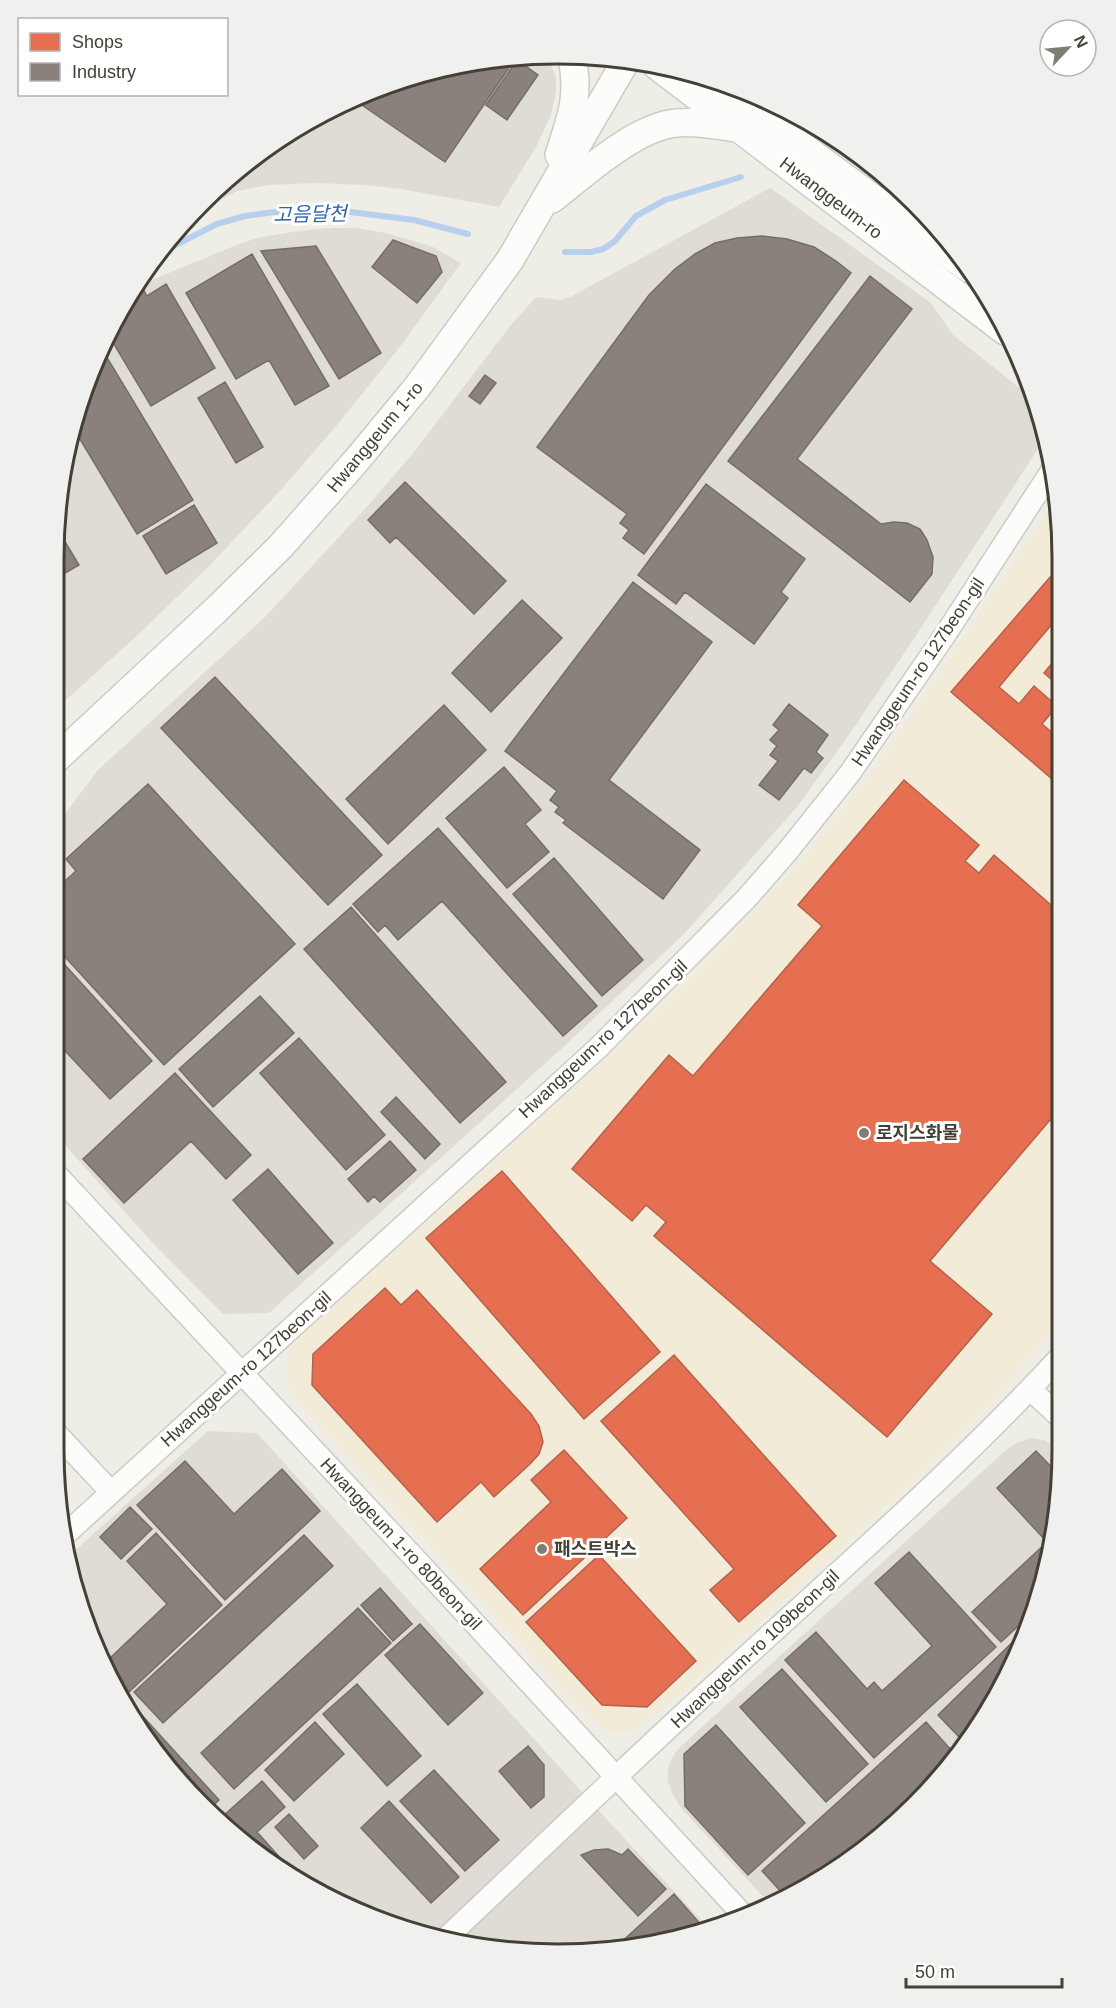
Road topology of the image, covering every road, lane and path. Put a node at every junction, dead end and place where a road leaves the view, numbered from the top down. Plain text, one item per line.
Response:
1 (574, 65) edge
2 (621, 69) edge
3 (680, 80) edge
4 (724, 94) edge
5 (745, 101) edge
6 (750, 122) junction
7 (542, 207) junction
8 (947, 254) edge
9 (989, 318) edge
10 (1045, 481) edge
11 (64, 752) edge
12 (64, 1183) edge
13 (1052, 1365) edge
14 (242, 1374) junction
15 (1030, 1389) junction
16 (1052, 1410) edge
17 (64, 1442) edge
18 (111, 1492) junction
19 (71, 1529) edge
20 (616, 1778) junction
21 (739, 1909) edge
22 (453, 1932) edge

1 - 7 street
2 - 7 street, Hwanggeum 1-ro
3 - 6 street, Hwanggeum-ro
4 - 6 street, Hwanggeum-ro
5 - 6 street
6 - 7 street
6 - 8 street, Hwanggeum-ro
6 - 9 street, Hwanggeum-ro
7 - 11 street, Hwanggeum 1-ro
10 - 14 street, Hwanggeum-ro 127beon-gil
12 - 14 street, Hwanggeum 1-ro 80beon-gil
13 - 15 street, Hwanggeum-ro 109beon-gil
14 - 18 street, Hwanggeum-ro 127beon-gil
14 - 20 street, Hwanggeum 1-ro 80beon-gil
15 - 16 street
15 - 20 street, Hwanggeum-ro 109beon-gil
17 - 18 street
18 - 19 street, Hwanggeum-ro 127beon-gil
20 - 21 street, Hwanggeum 1-ro 80beon-gil
20 - 22 street, Hwanggeum-ro 109beon-gil

